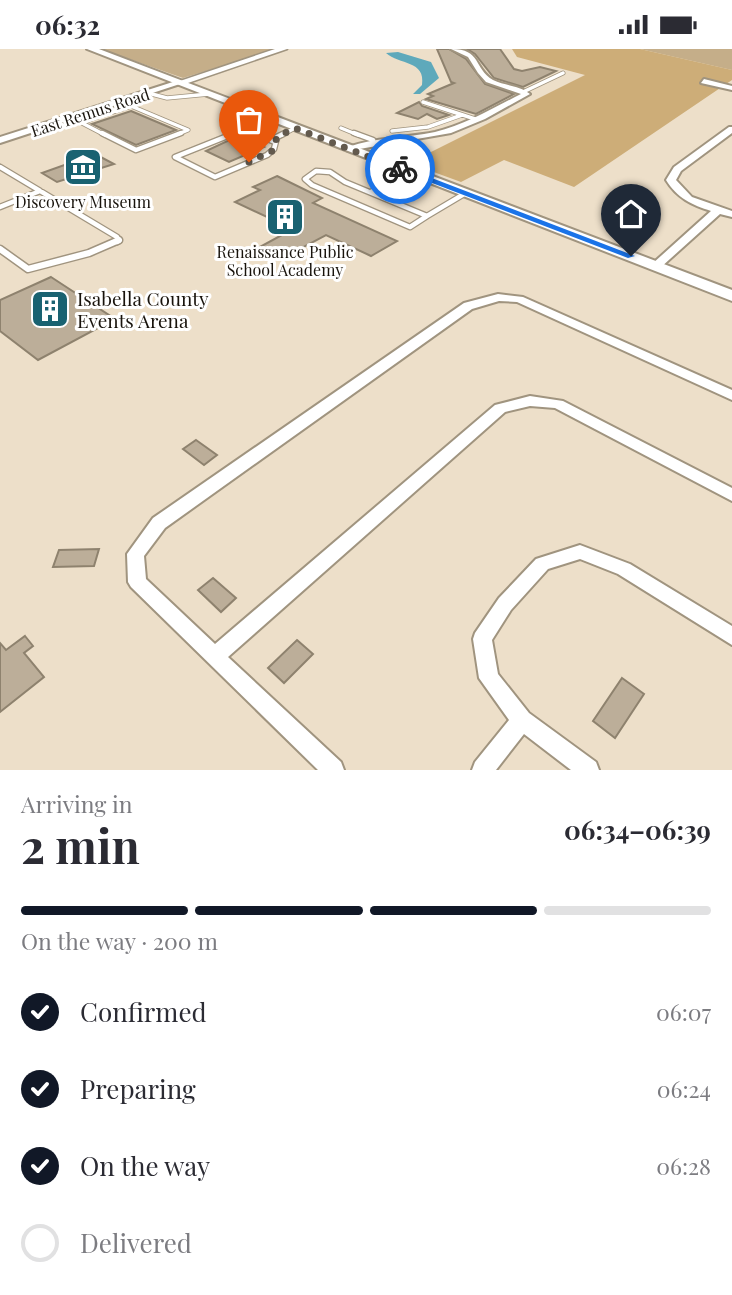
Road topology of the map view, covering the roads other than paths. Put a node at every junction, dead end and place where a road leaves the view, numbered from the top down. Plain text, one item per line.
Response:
1 (283, 49) edge
2 (454, 49) edge
3 (97, 50) edge
4 (563, 73) dead end
5 (704, 82) dead end
6 (179, 83) junction
7 (732, 88) edge
8 (148, 93) junction
9 (525, 93) junction
10 (209, 94) junction
11 (121, 102) junction
12 (423, 102) dead end
13 (131, 106) junction
14 (87, 113) junction
15 (462, 115) junction
16 (97, 117) junction
17 (475, 119) junction
18 (437, 125) junction
19 (295, 128) junction
20 (341, 128) dead end
21 (732, 129) edge
22 (392, 131) dead end
23 (449, 131) junction
24 (0, 140) edge
25 (373, 140) junction
26 (275, 142) junction
27 (351, 149) junction
28 (0, 167) edge
29 (407, 171) junction
30 (40, 191) junction
31 (371, 192) junction
32 (464, 194) junction
33 (0, 207) edge
34 (718, 210) junction
35 (732, 214) edge
36 (427, 216) junction
37 (0, 249) edge
38 (656, 266) junction
39 (732, 296) edge
40 (732, 395) edge
41 (732, 495) edge
42 (732, 636) edge
43 (215, 656) junction
44 (522, 720) junction
45 (333, 770) edge
46 (483, 770) edge
47 (588, 770) edge

1 - 6 street
2 - 9 street
3 - 6 main road
4 - 9 lane
5 - 7 street
6 - 8 street, East Remus Road
6 - 10 main road
8 - 10 lane
8 - 11 street, East Remus Road
9 - 17 street
10 - 19 main road
11 - 13 lane
11 - 14 street, East Remus Road
12 - 15 lane
13 - 16 lane
13 - 16 lane
14 - 16 lane
14 - 24 street, East Remus Road
15 - 17 lane
15 - 18 lane
17 - 23 street
18 - 22 lane
18 - 23 lane
19 - 26 lane
19 - 27 main road
20 - 25 lane
21 - 34 street
23 - 25 street
25 - 27 street
26 - 26 lane
27 - 29 main road
28 - 30 lane
29 - 31 lane
29 - 32 main road
30 - 33 lane
30 - 37 lane
31 - 36 lane
31 - 36 lane
32 - 36 lane
32 - 38 main road
34 - 35 street
34 - 38 street
38 - 39 main road
40 - 43 street
41 - 43 street
42 - 44 street
43 - 45 street
44 - 46 street
44 - 47 street

